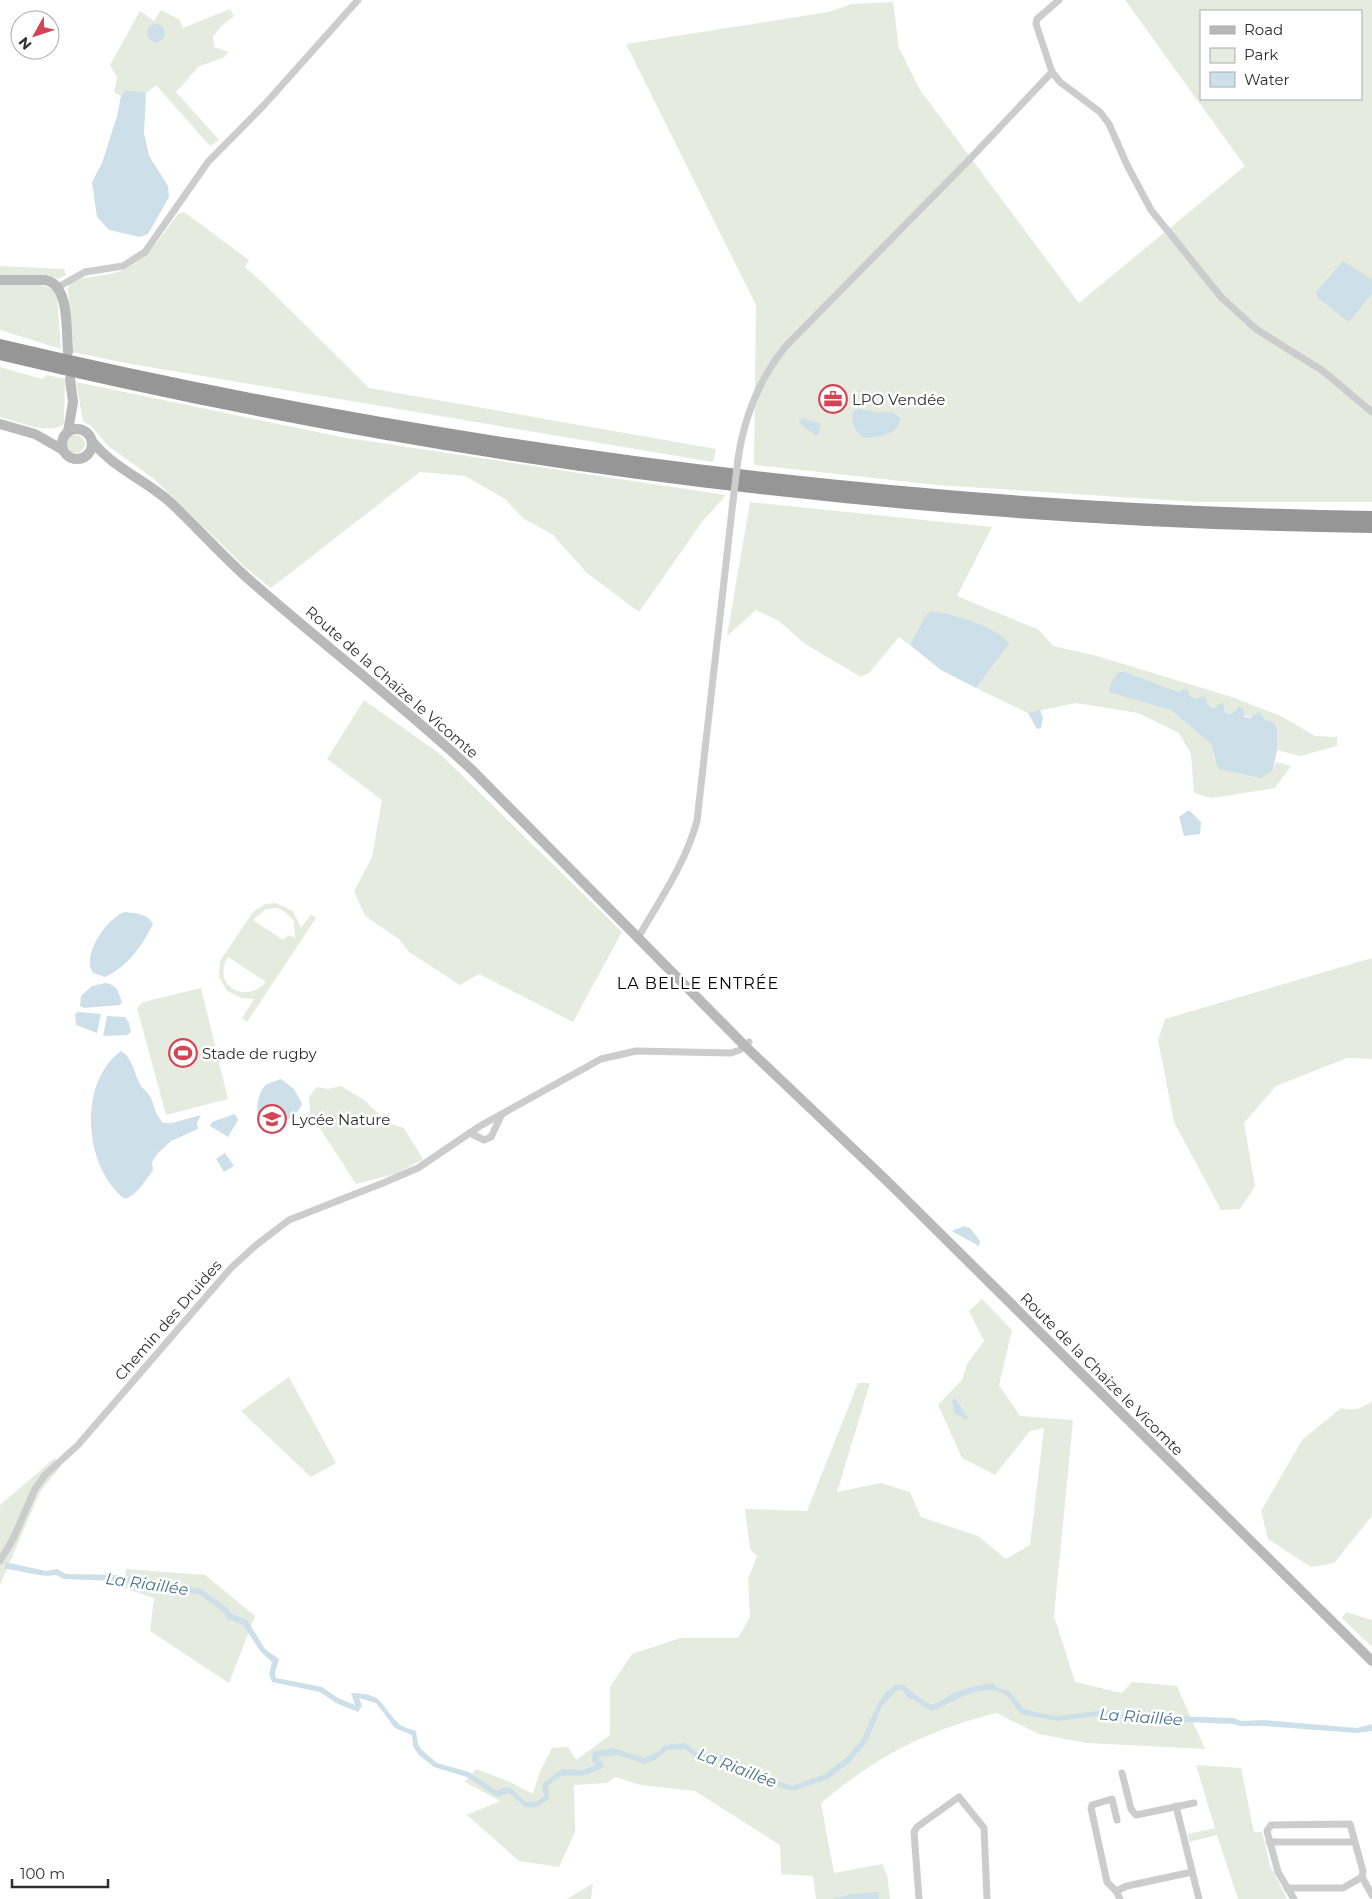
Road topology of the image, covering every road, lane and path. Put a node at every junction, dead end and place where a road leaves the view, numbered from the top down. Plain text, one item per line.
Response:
1 (358, 0) edge
2 (1060, 0) edge
3 (1052, 72) junction
4 (0, 280) edge
5 (58, 287) junction
6 (0, 344) edge
7 (68, 352) dead end
8 (0, 354) edge
9 (70, 379) dead end
10 (72, 402) junction
11 (1372, 412) edge
12 (0, 424) edge
13 (84, 431) junction
14 (67, 432) junction
15 (35, 434) junction
16 (92, 441) junction
17 (63, 450) junction
18 (83, 458) junction
19 (114, 463) junction
20 (1372, 517) edge
21 (1372, 527) edge
22 (638, 936) junction
23 (747, 1044) junction
24 (502, 1113) junction
25 (470, 1133) junction
26 (0, 1561) edge
27 (1372, 1661) edge
28 (1122, 1773) dead end
29 (1194, 1803) dead end
30 (1176, 1806) junction
31 (1117, 1820) dead end
32 (1269, 1842) junction
33 (1354, 1842) junction
34 (1192, 1872) junction
35 (1362, 1877) junction
36 (1287, 1888) junction
37 (1116, 1891) junction
38 (1372, 1895) edge
39 (919, 1899) edge
40 (987, 1899) edge
41 (1120, 1899) edge
42 (1198, 1899) edge
43 (1294, 1899) edge

1 - 5 street
2 - 3 street
3 - 11 street
3 - 22 street, bridge
4 - 5 main road
5 - 7 main road
6 - 20 highway
8 - 21 highway
9 - 10 main road
10 - 13 main road
10 - 14 main road
12 - 15 main road
13 - 14 main road
13 - 16 main road
14 - 15 main road
14 - 17 main road
15 - 17 main road
16 - 18 main road
16 - 19 main road
17 - 18 main road
18 - 19 main road
19 - 22 main road, Route de la Chaize le Vicomte
22 - 23 main road, Route de la Chaize le Vicomte
23 - 24 street, Chemin des Druides
23 - 27 main road, Route de la Chaize le Vicomte
24 - 25 street, Chemin des Druides
24 - 25 street
25 - 26 street, Chemin des Druides
28 - 30 street
29 - 30 street
30 - 34 street
31 - 37 street
32 - 33 street
32 - 33 street
32 - 36 street
33 - 35 street
34 - 37 street
34 - 42 street
35 - 36 street
35 - 38 street
36 - 43 street
37 - 41 street
39 - 40 street

